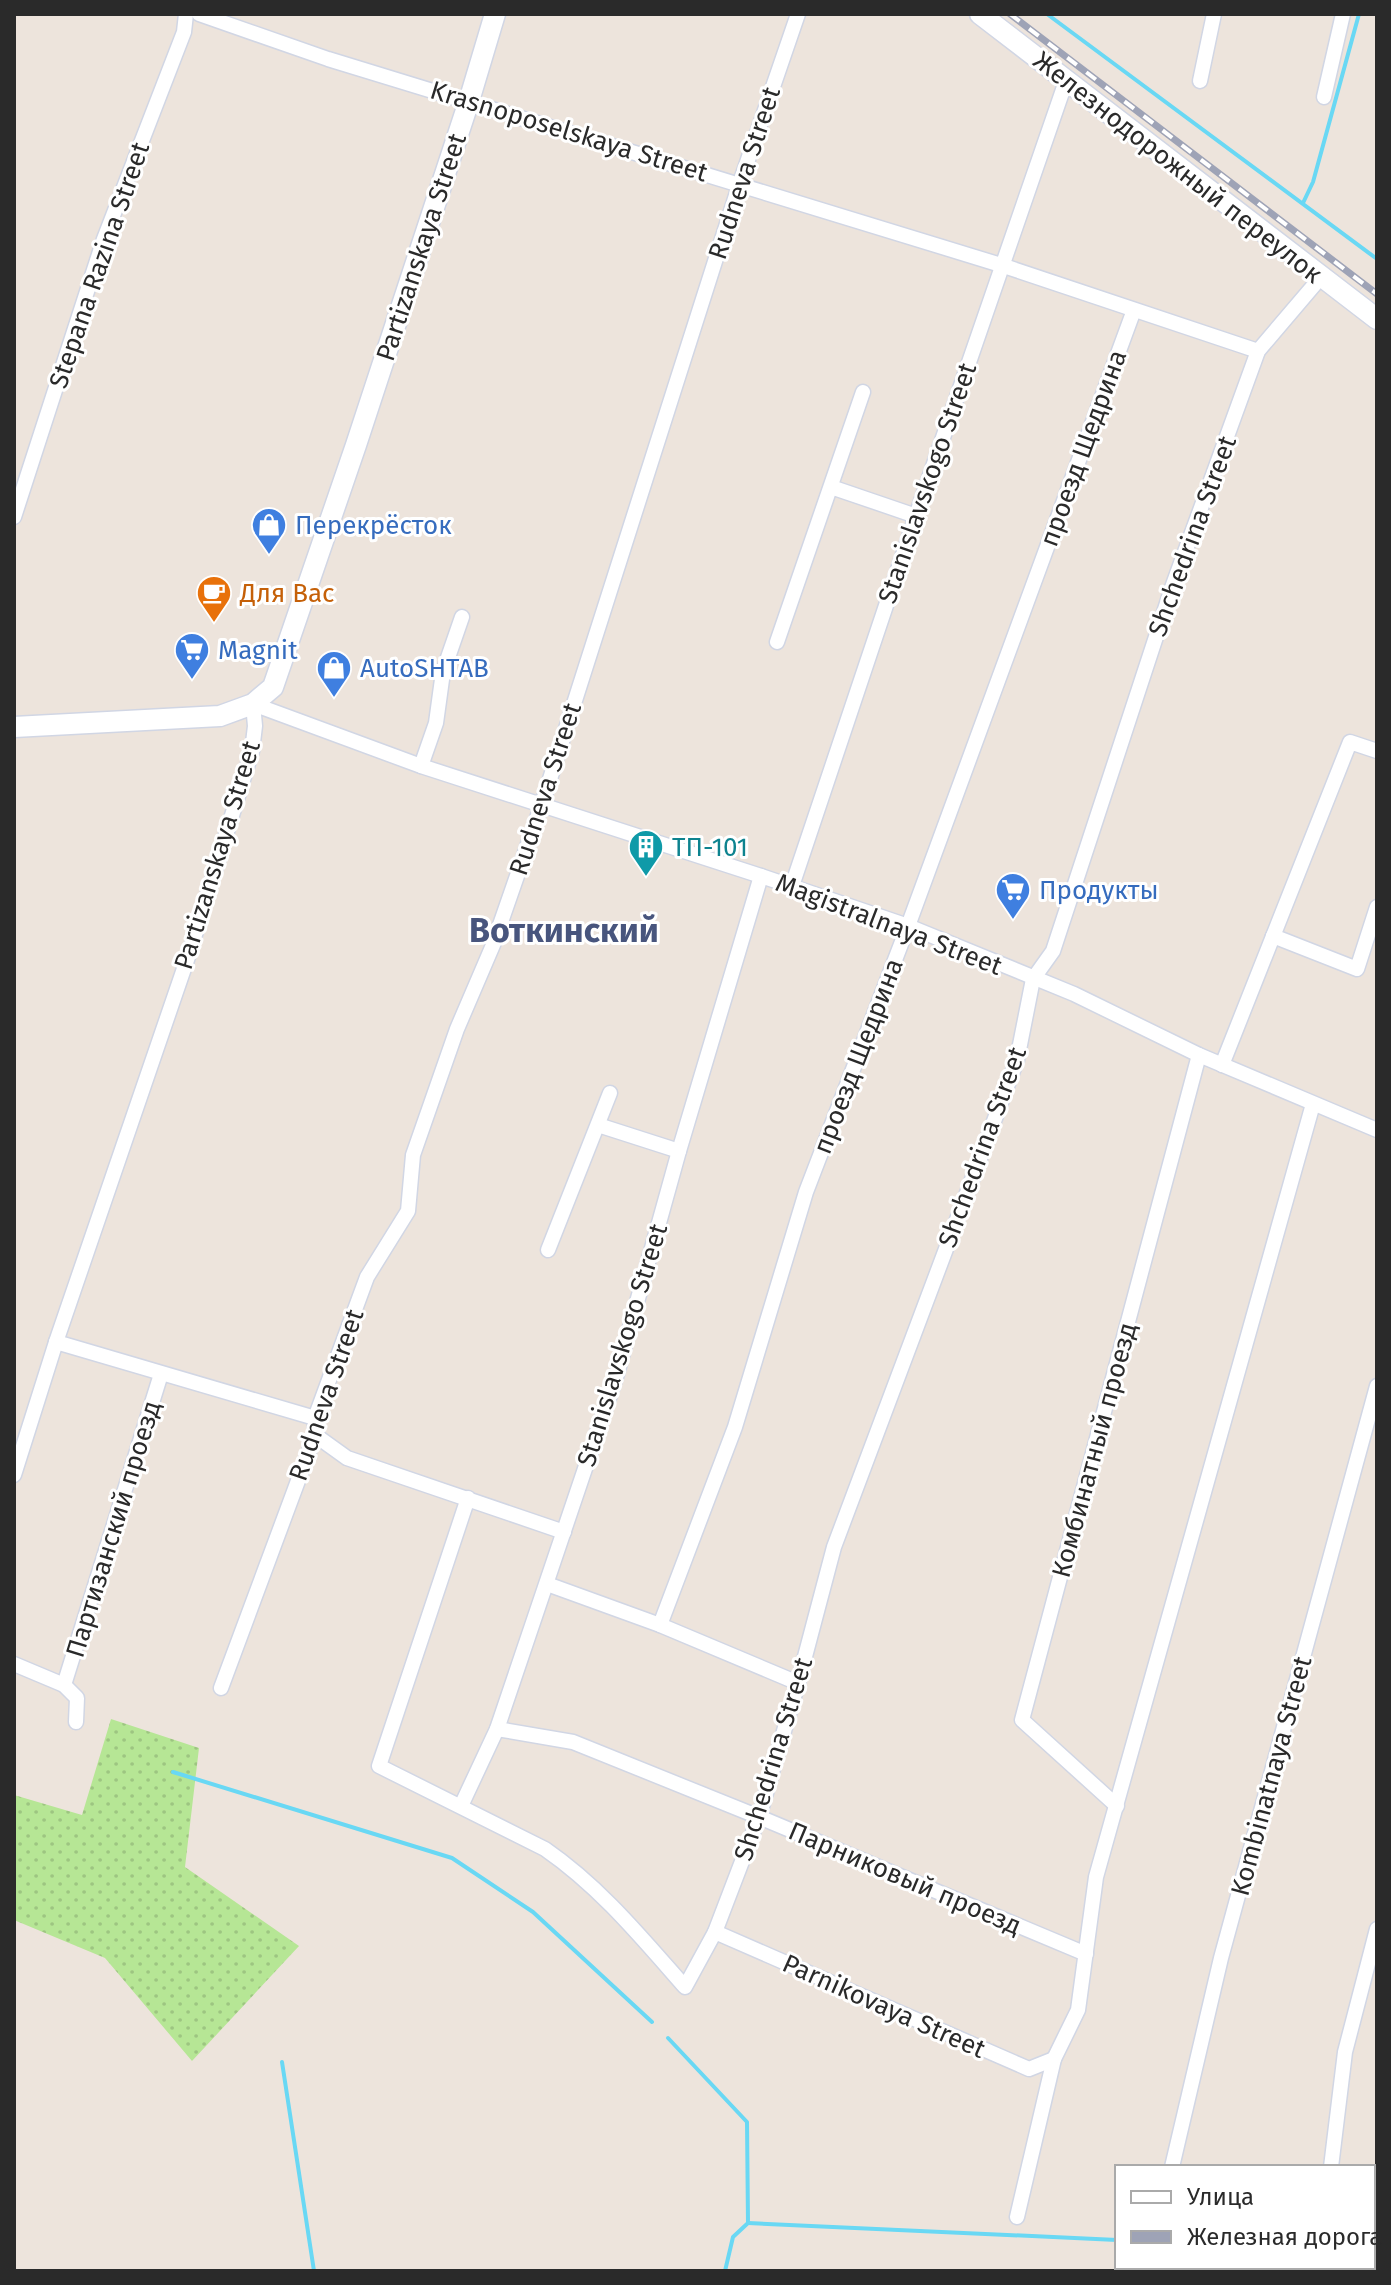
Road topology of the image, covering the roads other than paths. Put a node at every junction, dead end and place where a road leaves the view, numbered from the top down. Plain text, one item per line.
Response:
1 (186, 14) edge
2 (199, 14) edge
3 (495, 14) edge
4 (798, 14) edge
5 (980, 14) edge
6 (1214, 14) edge
7 (1343, 14) edge
8 (1066, 81) junction
9 (1200, 81) dead end
10 (1324, 97) dead end
11 (469, 101) junction
12 (740, 183) junction
13 (1001, 265) junction
14 (1321, 277) junction
15 (1134, 310) junction
16 (1377, 319) edge
17 (1258, 351) junction
18 (863, 392) dead end
19 (831, 487) junction
20 (916, 516) junction
21 (14, 517) edge
22 (462, 617) dead end
23 (777, 642) dead end
24 (253, 704) junction
25 (14, 727) edge
26 (1377, 751) edge
27 (421, 766) junction
28 (542, 804) junction
29 (761, 876) junction
30 (792, 886) junction
31 (1377, 907) edge
32 (908, 926) junction
33 (1273, 936) junction
34 (1033, 979) junction
35 (1199, 1055) junction
36 (1222, 1065) junction
37 (610, 1093) dead end
38 (1313, 1104) junction
39 (598, 1125) junction
40 (1377, 1130) edge
41 (679, 1151) junction
42 (548, 1250) dead end
43 (56, 1342) junction
44 (161, 1374) junction
45 (1377, 1386) edge
46 (315, 1418) junction
47 (315, 1435) junction
48 (14, 1475) edge
49 (468, 1498) junction
50 (564, 1532) junction
51 (547, 1584) junction
52 (660, 1625) junction
53 (14, 1664) edge
54 (798, 1683) junction
55 (64, 1685) junction
56 (221, 1688) dead end
57 (76, 1722) dead end
58 (497, 1729) junction
59 (461, 1806) junction
60 (1117, 1806) junction
61 (759, 1817) junction
62 (1377, 1929) edge
63 (715, 1932) junction
64 (1086, 1954) junction
65 (1054, 2059) junction
66 (1172, 2165) edge
67 (1331, 2165) edge
68 (1017, 2217) dead end

1 - 21 street, Stepana Razina Street
2 - 11 street, Krasnoposelskaya Street
3 - 11 street, Partizanskaya Street
4 - 12 street, Rudneva Street
5 - 8 street, Железнодорожный переулок
6 - 9 street
7 - 10 street
8 - 13 street, Stanislavskogo Street
8 - 14 street, Железнодорожный переулок
11 - 12 street, Krasnoposelskaya Street
11 - 24 street, Partizanskaya Street
12 - 13 street, Krasnoposelskaya Street
12 - 28 street, Rudneva Street
13 - 15 street, Krasnoposelskaya Street
13 - 20 street, Stanislavskogo Street
14 - 16 street, Железнодорожный переулок
14 - 17 street, Shchedrina Street
15 - 17 street, Krasnoposelskaya Street
15 - 32 street, проезд Щедрина
17 - 34 street, Shchedrina Street
18 - 19 street
19 - 20 street
19 - 23 street
20 - 30 street, Stanislavskogo Street
22 - 27 street
24 - 25 street
24 - 27 street, Magistralnaya Street
24 - 43 street, Partizanskaya Street
26 - 33 street
27 - 28 street, Magistralnaya Street
28 - 29 street, Magistralnaya Street
28 - 46 street, Rudneva Street
29 - 30 street, Magistralnaya Street
29 - 41 street, Stanislavskogo Street
30 - 32 street, Magistralnaya Street
31 - 33 street
32 - 34 street, Magistralnaya Street
32 - 52 street, проезд Щедрина
33 - 36 street
34 - 35 street, Magistralnaya Street
34 - 54 street, Shchedrina Street
35 - 36 street, Magistralnaya Street
35 - 60 street, Комбинатный проезд
36 - 38 street, Magistralnaya Street
37 - 39 street
38 - 40 street, Magistralnaya Street
38 - 60 street
39 - 41 street
39 - 42 street
41 - 50 street, Stanislavskogo Street
43 - 44 street, Партизанский проезд
43 - 48 street, Partizanskaya Street
44 - 46 street, Партизанский проезд
44 - 55 street, Партизанский проезд
45 - 66 street, Kombinatnaya Street
46 - 47 street, Rudneva Street
47 - 49 street
47 - 56 street, Rudneva Street
49 - 50 street
49 - 59 street
50 - 51 street, Stanislavskogo Street
51 - 52 street
51 - 58 street, Stanislavskogo Street
52 - 54 street
53 - 55 street
54 - 61 street, Shchedrina Street
55 - 57 street
58 - 59 street, Stanislavskogo Street
58 - 61 street, Парниковый проезд
59 - 63 street, Shchedrina Street
60 - 64 street
61 - 63 street, Shchedrina Street
61 - 64 street, Парниковый проезд
62 - 67 street
63 - 65 street, Parnikovaya Street
64 - 65 street
65 - 68 street

